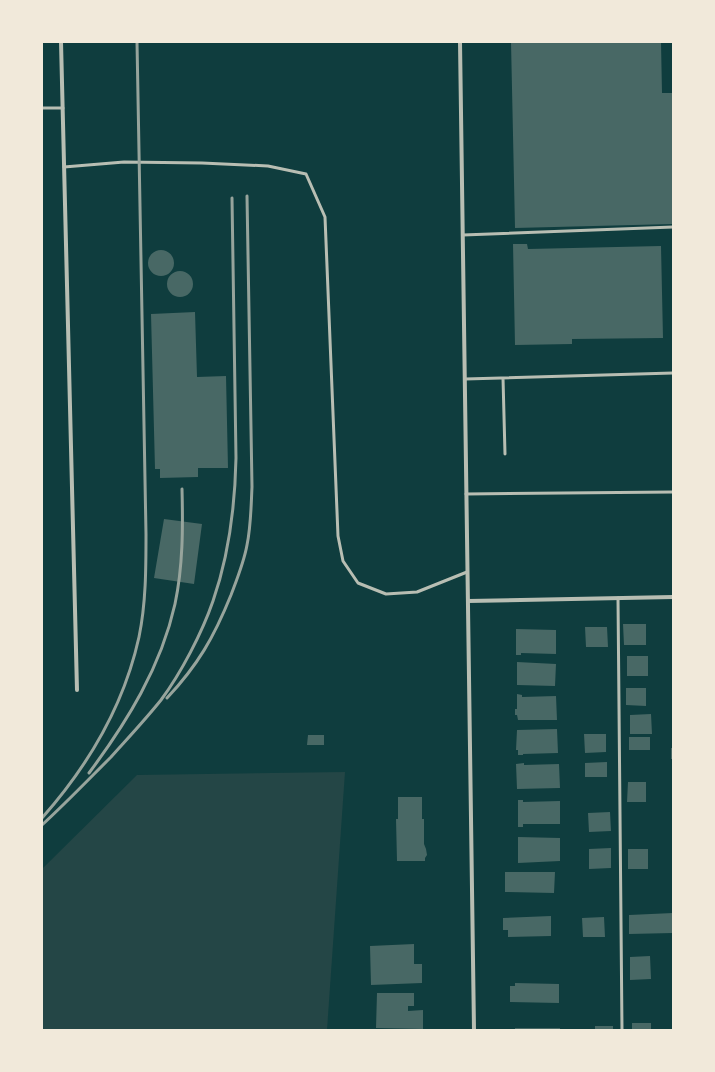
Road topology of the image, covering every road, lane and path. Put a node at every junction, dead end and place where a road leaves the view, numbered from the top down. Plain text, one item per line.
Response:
1 (61, 42) edge
2 (460, 42) edge
3 (42, 108) edge
4 (63, 108) junction
5 (64, 167) junction
6 (673, 227) edge
7 (462, 234) junction
8 (673, 373) edge
9 (503, 378) junction
10 (465, 379) junction
11 (505, 454) dead end
12 (673, 492) edge
13 (466, 494) junction
14 (468, 572) junction
15 (673, 596) edge
16 (618, 598) junction
17 (468, 601) junction
18 (77, 690) dead end
19 (474, 1030) edge
20 (622, 1030) edge

1 - 4 street
2 - 7 street
3 - 4 lane
4 - 5 street
5 - 14 lane
5 - 18 street
6 - 7 lane
7 - 10 street
8 - 9 lane
9 - 10 lane
9 - 11 lane
10 - 13 street
12 - 13 lane
13 - 14 street
14 - 17 street
15 - 16 street
16 - 17 street
16 - 20 lane
17 - 19 street

